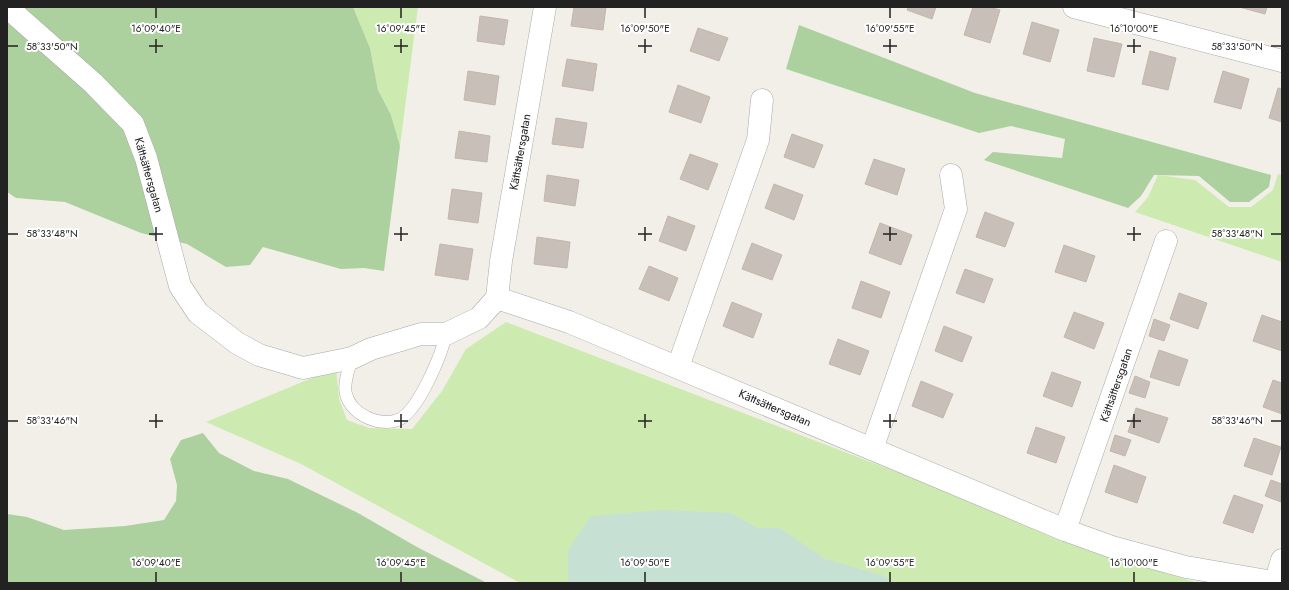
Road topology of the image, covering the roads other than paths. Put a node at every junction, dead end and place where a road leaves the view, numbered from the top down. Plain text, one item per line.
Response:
1 (10, 7) edge
2 (545, 7) edge
3 (1074, 7) edge
4 (1282, 61) edge
5 (762, 100) dead end
6 (951, 175) dead end
7 (1166, 241) dead end
8 (497, 298) junction
9 (446, 334) junction
10 (352, 358) junction
11 (678, 367) junction
12 (872, 449) junction
13 (1065, 530) junction
14 (1282, 560) edge
15 (1276, 583) edge

1 - 10 street, Kättsättersgatan
2 - 8 street, Kättsättersgatan
3 - 4 street
5 - 11 street
6 - 12 street
7 - 13 street, Kättsättersgatan
8 - 9 street, Kättsättersgatan
8 - 11 street, Kättsättersgatan
9 - 10 street, Kättsättersgatan
9 - 10 lane
11 - 12 street, Kättsättersgatan
12 - 13 street, Kättsättersgatan
13 - 15 street, Kättsättersgatan
14 - 15 street, Kättsättersgatan

